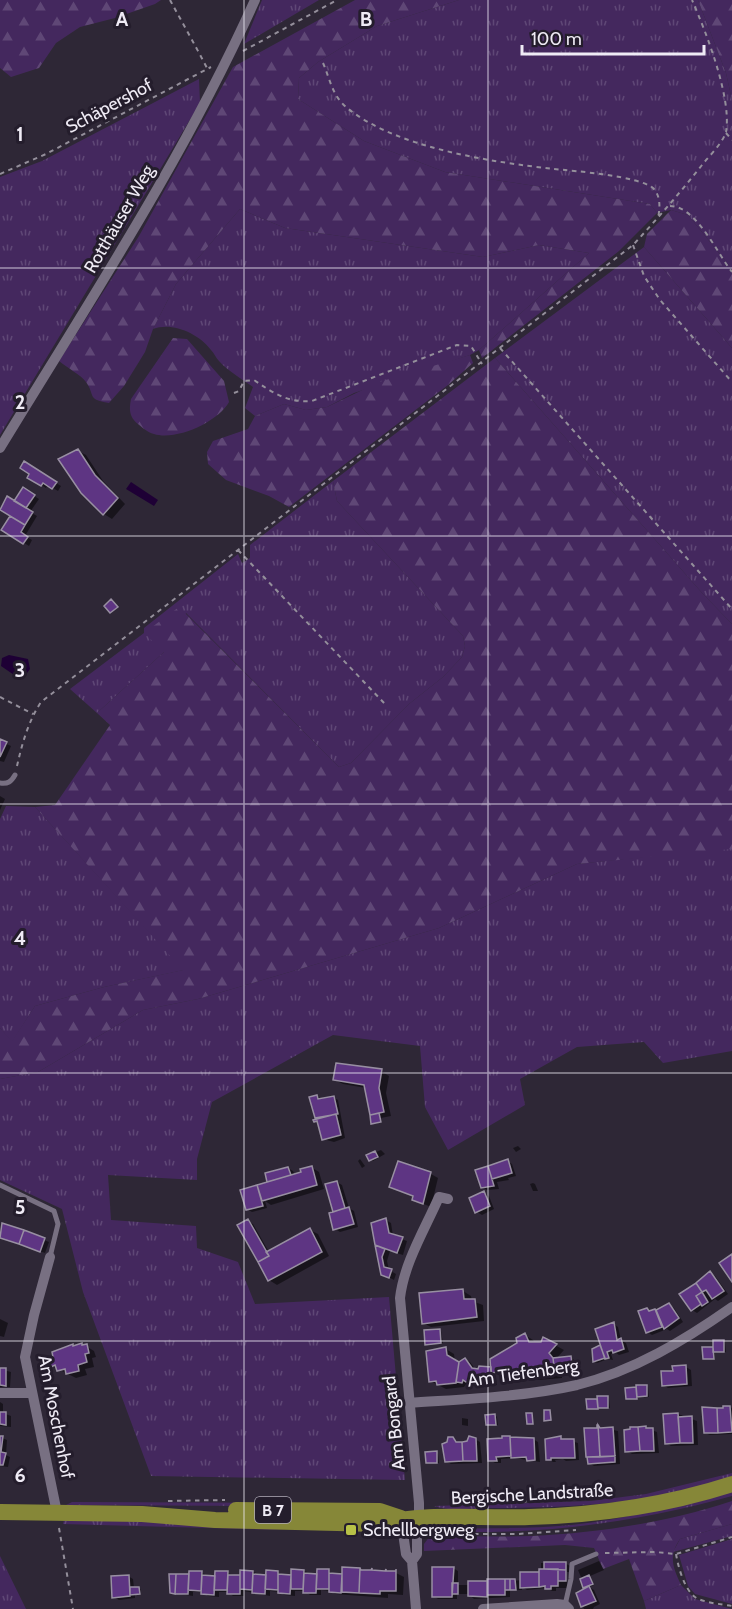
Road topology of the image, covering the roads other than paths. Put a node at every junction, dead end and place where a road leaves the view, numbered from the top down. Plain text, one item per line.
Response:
1 (255, 0) edge
2 (0, 448) edge
3 (15, 775) road end
4 (0, 783) edge
5 (0, 1185) edge
6 (448, 1199) dead end
7 (50, 1257) joint
8 (732, 1307) edge
9 (0, 1393) edge
10 (32, 1393) junction
11 (409, 1403) junction
12 (732, 1484) edge
13 (0, 1512) edge
14 (57, 1513) junction
15 (410, 1520) junction
16 (596, 1554) road end
17 (567, 1607) edge
18 (416, 1609) edge
19 (483, 1609) edge

1 - 2 street, Rotthäuser Weg
3 - 4 lane
5 - 7 lane, Am Moschenhof
6 - 11 street, Am Bongard
7 - 10 street, Am Moschenhof
8 - 11 street, Am Tiefenberg
9 - 10 street
10 - 14 street, Am Moschenhof
11 - 15 street, Am Bongard
12 - 15 main road, Bergische Landstraße / B 7
13 - 14 main road, Bergische Landstraße / B 7
14 - 15 main road, Bergische Landstraße / B 7
15 - 18 street
16 - 17 lane
17 - 19 street

